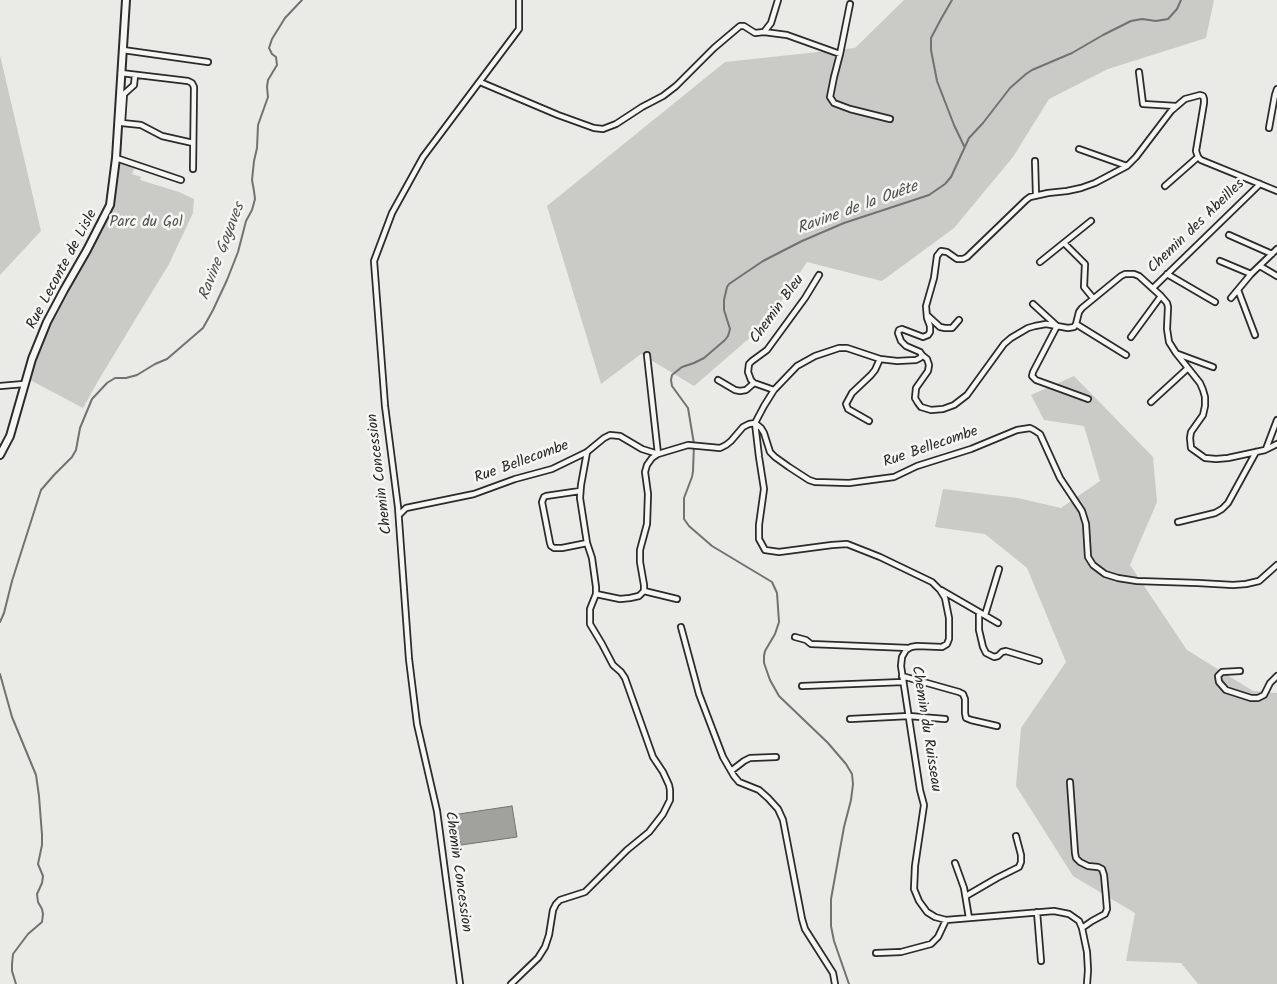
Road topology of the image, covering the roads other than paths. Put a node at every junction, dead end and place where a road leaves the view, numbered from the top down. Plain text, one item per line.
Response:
1 (126, 0) edge
2 (519, 0) edge
3 (778, 0) edge
4 (850, 4) dead end
5 (764, 32) junction
6 (123, 50) junction
7 (840, 54) junction
8 (208, 62) dead end
9 (1139, 72) dead end
10 (121, 73) junction
11 (135, 75) junction
12 (480, 82) junction
13 (1277, 89) edge
14 (1176, 106) junction
15 (890, 119) dead end
16 (1269, 128) dead end
17 (193, 143) junction
18 (1079, 149) dead end
19 (1198, 157) junction
20 (116, 158) junction
21 (1035, 161) dead end
22 (1127, 166) junction
23 (193, 169) dead end
24 (182, 180) dead end
25 (1260, 184) junction
26 (1165, 186) dead end
27 (1277, 191) edge
28 (1036, 195) junction
29 (1091, 221) dead end
30 (1229, 235) dead end
31 (1064, 243) junction
32 (1277, 249) edge
33 (1272, 254) junction
34 (1220, 261) dead end
35 (1040, 262) dead end
36 (1260, 266) junction
37 (1167, 274) junction
38 (1251, 274) junction
39 (819, 275) dead end
40 (1277, 276) edge
41 (1153, 288) junction
42 (1238, 290) junction
43 (1161, 296) junction
44 (1093, 298) junction
45 (1231, 298) dead end
46 (1215, 302) dead end
47 (1033, 304) dead end
48 (926, 312) junction
49 (959, 320) dead end
50 (1076, 324) junction
51 (1056, 326) junction
52 (1255, 335) dead end
53 (1131, 337) dead end
54 (1176, 354) junction
55 (647, 355) dead end
56 (922, 355) junction
57 (1126, 356) dead end
58 (880, 359) junction
59 (1213, 367) dead end
60 (1188, 368) junction
61 (718, 380) dead end
62 (754, 383) junction
63 (24, 384) junction
64 (0, 386) edge
65 (774, 390) junction
66 (1088, 399) dead end
67 (1151, 402) dead end
68 (1277, 420) edge
69 (869, 421) dead end
70 (756, 423) junction
71 (1277, 444) edge
72 (1265, 450) junction
73 (586, 452) junction
74 (1256, 452) junction
75 (658, 454) junction
76 (0, 455) edge
77 (580, 492) junction
78 (399, 515) junction
79 (1178, 522) dead end
80 (587, 544) junction
81 (1277, 565) edge
82 (999, 569) dead end
83 (940, 590) junction
84 (644, 591) junction
85 (596, 594) junction
86 (676, 599) dead end
87 (979, 612) junction
88 (985, 615) junction
89 (998, 623) dead end
90 (681, 627) dead end
91 (795, 637) dead end
92 (910, 648) junction
93 (1039, 661) dead end
94 (1240, 671) dead end
95 (902, 676) junction
96 (1277, 676) edge
97 (903, 682) junction
98 (802, 686) dead end
99 (909, 716) junction
100 (850, 719) dead end
101 (945, 719) dead end
102 (997, 726) dead end
103 (776, 757) dead end
104 (731, 771) junction
105 (1070, 782) dead end
106 (1016, 836) dead end
107 (955, 862) dead end
108 (966, 896) junction
109 (1037, 912) junction
110 (969, 918) junction
111 (946, 920) junction
112 (1082, 928) junction
113 (876, 953) dead end
114 (1041, 961) dead end
115 (460, 984) edge
116 (511, 984) edge
117 (835, 984) edge
118 (1087, 984) edge

1 - 6 main road, Rue Leconte de Lisle
2 - 12 street, Chemin Concession
3 - 5 street
4 - 7 street
5 - 7 street
5 - 12 street
6 - 8 street
6 - 10 main road, Rue Leconte de Lisle
7 - 15 street
9 - 14 street
10 - 11 street
10 - 20 main road, Rue Leconte de Lisle
11 - 17 street
11 - 17 street
12 - 78 street, Chemin Concession
13 - 16 street
14 - 19 street
14 - 22 street
17 - 23 street
18 - 22 street
19 - 25 street
19 - 26 street
20 - 24 street
20 - 63 main road, Rue Leconte de Lisle
21 - 28 street
22 - 28 street
25 - 27 street
25 - 37 street, Chemin des Abeilles
28 - 48 street
29 - 31 street
30 - 33 street
31 - 35 street
31 - 44 street
32 - 33 street
33 - 36 street
34 - 38 street
36 - 38 street
36 - 40 street
37 - 41 street, Chemin des Abeilles
37 - 46 street
38 - 42 street
39 - 62 street, Chemin Bleu
41 - 43 street
41 - 44 street
42 - 45 street
42 - 52 street
43 - 53 street
43 - 54 street
44 - 50 street
47 - 51 street
48 - 49 street
48 - 56 street
50 - 51 street
50 - 57 street
51 - 56 street
51 - 66 street
54 - 59 street
54 - 60 street
55 - 75 street
56 - 58 street
58 - 65 street
58 - 69 street
60 - 67 street
60 - 74 street
61 - 62 street
62 - 65 street
63 - 64 street
63 - 76 main road, Rue Leconte de Lisle
65 - 70 street
68 - 72 street
70 - 75 street
70 - 81 street, Rue Bellecombe
70 - 83 street
71 - 72 street
72 - 74 street
73 - 75 street, Rue Bellecombe
73 - 77 street
73 - 78 street, Rue Bellecombe
74 - 79 street
75 - 84 street
77 - 80 street
77 - 80 street
78 - 115 street, Chemin Concession
80 - 85 street
82 - 88 street
83 - 87 street
83 - 92 street, Chemin du Ruisseau
84 - 85 street
84 - 86 street
85 - 116 street
87 - 88 street
87 - 93 street
88 - 89 street
90 - 104 street
91 - 92 street
92 - 95 street, Chemin du Ruisseau
94 - 96 street
95 - 97 street, Chemin du Ruisseau
95 - 102 street
97 - 98 street
97 - 99 street, Chemin du Ruisseau
99 - 100 street
99 - 101 street
99 - 111 street, Chemin du Ruisseau
103 - 104 street
104 - 117 street
105 - 112 street
106 - 108 street
107 - 108 street
108 - 110 street
109 - 110 street
109 - 112 street
109 - 114 street
110 - 111 street
111 - 113 street
112 - 118 street

